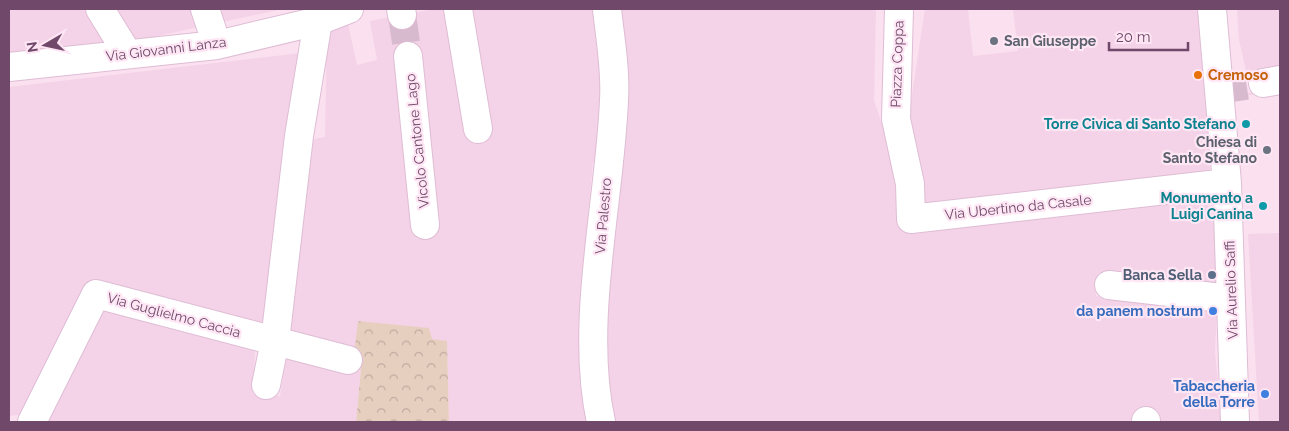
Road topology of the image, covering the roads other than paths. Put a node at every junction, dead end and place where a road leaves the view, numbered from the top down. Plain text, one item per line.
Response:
1 (100, 9) edge
2 (204, 9) edge
3 (349, 9) edge
4 (458, 9) edge
5 (607, 9) edge
6 (899, 9) edge
7 (1212, 9) edge
8 (318, 21) junction
9 (217, 45) junction
10 (127, 53) junction
11 (408, 56) tunnel mouth
12 (9, 67) edge
13 (896, 119) joint
14 (478, 129) dead end
15 (1227, 184) junction
16 (425, 225) dead end
17 (1108, 285) dead end
18 (1230, 299) junction
19 (275, 342) junction
20 (348, 360) dead end
21 (266, 385) dead end
22 (32, 422) edge
23 (601, 422) edge
24 (1235, 422) edge

1 - 10 street
2 - 9 street
3 - 8 street, Via Giovanni Lanza
4 - 14 street
5 - 23 street, Via Palestro
6 - 13 street, Piazza Coppa
7 - 15 street, Via Aurelio Saffi
8 - 9 street, Via Giovanni Lanza
8 - 19 street
9 - 10 street, Via Giovanni Lanza
10 - 12 street, Via Giovanni Lanza
11 - 16 street, Vicolo Cantone Lago
13 - 15 street, Via Ubertino da Casale
15 - 18 street, Via Aurelio Saffi
17 - 18 street
18 - 24 street, Via Aurelio Saffi
19 - 20 street
19 - 21 street
19 - 22 street, Via Guglielmo Caccia

